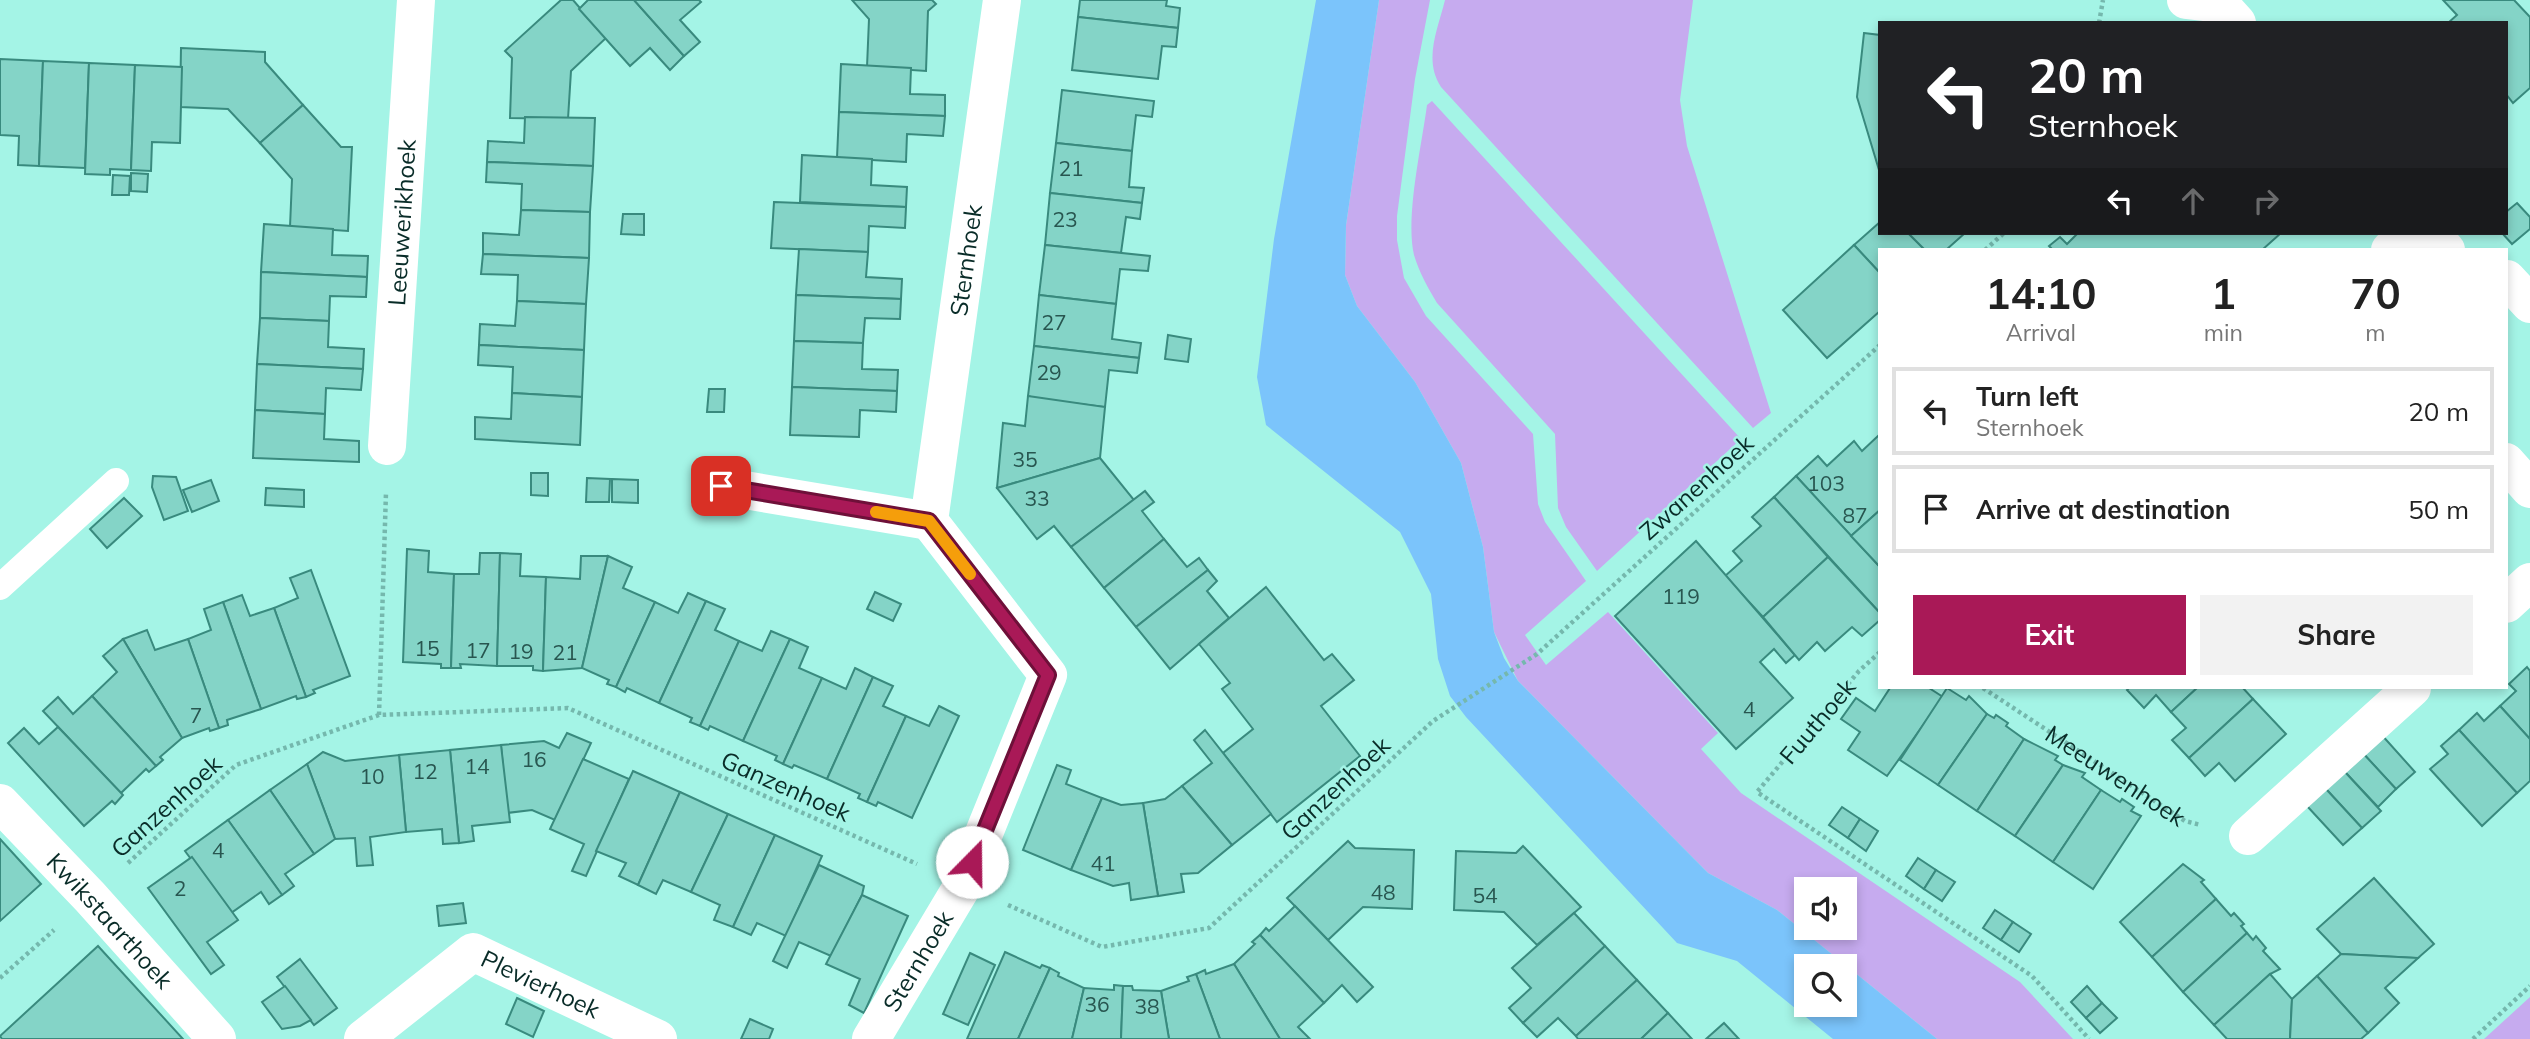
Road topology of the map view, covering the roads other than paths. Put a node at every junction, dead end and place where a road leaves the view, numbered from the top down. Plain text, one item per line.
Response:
1 (416, 0) edge
2 (1002, 0) edge
3 (2186, 0) edge
4 (2235, 21) edge
5 (2406, 235) edge
6 (2392, 248) edge
7 (387, 446) road end
8 (2508, 464) edge
9 (116, 481) dead end
10 (721, 486) dead end
11 (2530, 489) edge
12 (929, 521) junction
13 (2530, 582) edge
14 (0, 587) edge
15 (2508, 602) edge
16 (2411, 689) edge
17 (0, 803) edge
18 (2248, 836) road end
19 (217, 1039) edge
20 (363, 1039) edge
21 (658, 1039) edge
22 (871, 1039) edge

1 - 7 street, Leeuwerikhoek
2 - 12 street, Sternhoek
3 - 4 street
5 - 6 street
8 - 11 street
9 - 14 lane
10 - 12 street
12 - 22 street, Sternhoek
13 - 15 street
16 - 18 street
17 - 19 street, Kwikstaarthoek
20 - 21 street, Plevierhoek

